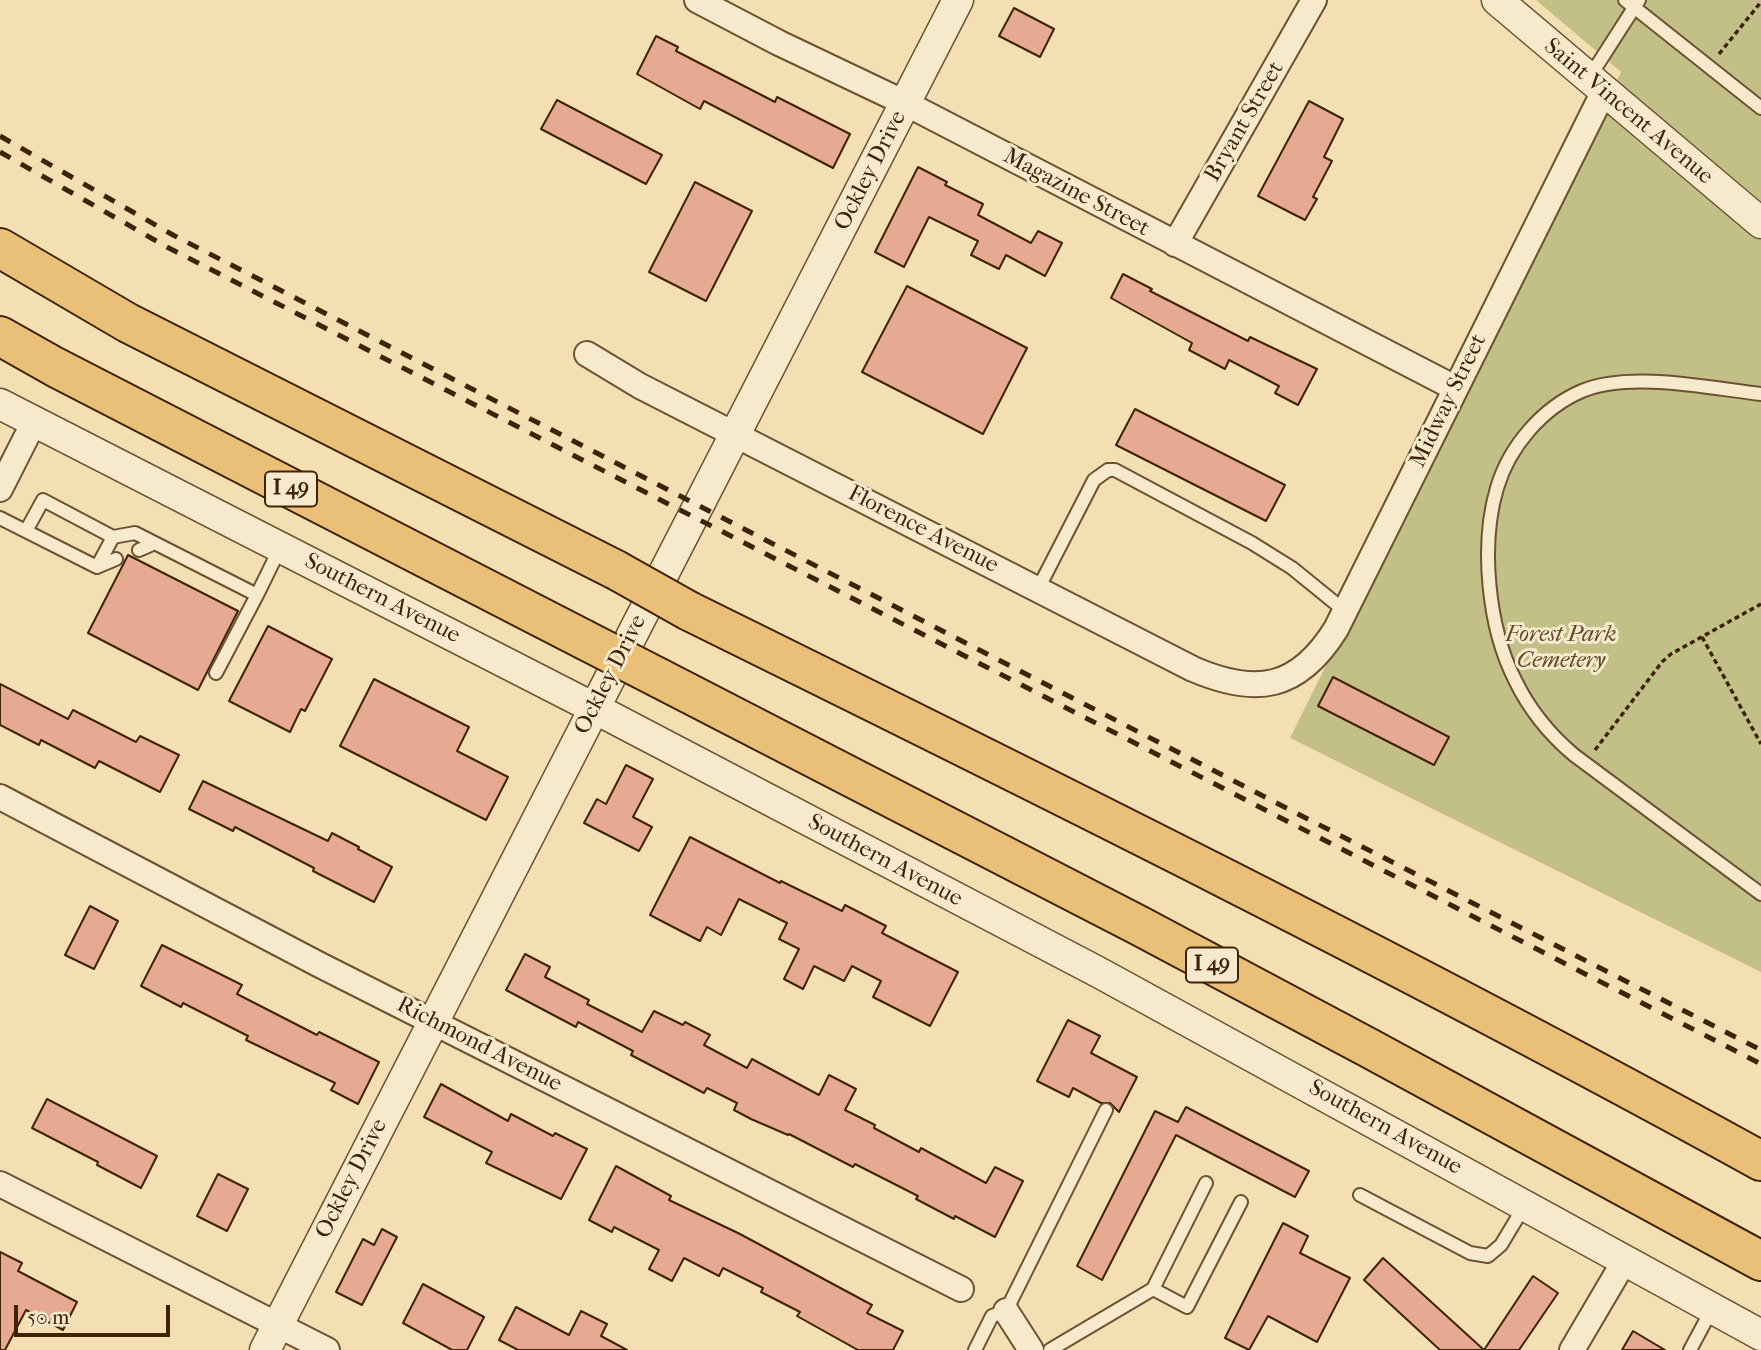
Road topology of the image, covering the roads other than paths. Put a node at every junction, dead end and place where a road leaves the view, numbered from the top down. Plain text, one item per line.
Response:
1 (697, 0) edge
2 (958, 0) edge
3 (1314, 0) edge
4 (1497, 0) edge
5 (1633, 2) edge
6 (1597, 84) junction
7 (905, 103) junction
8 (1761, 108) edge
9 (1761, 223) edge
10 (1175, 244) junction
11 (0, 248) edge
12 (0, 336) edge
13 (587, 354) dead end
14 (1455, 388) junction
15 (1761, 394) edge
16 (0, 404) edge
17 (34, 422) junction
18 (737, 435) junction
19 (0, 489) edge
20 (0, 518) edge
21 (26, 531) junction
22 (113, 537) junction
23 (155, 543) junction
24 (280, 548) junction
25 (139, 550) dead end
26 (116, 559) dead end
27 (97, 567) junction
28 (1038, 590) junction
29 (257, 595) junction
30 (1345, 611) junction
31 (216, 673) dead end
32 (1266, 684) joint
33 (594, 708) junction
34 (0, 797) edge
35 (1761, 894) edge
36 (433, 1022) junction
37 (1106, 1110) dead end
38 (1761, 1161) edge
39 (1206, 1183) dead end
40 (0, 1184) edge
41 (1360, 1195) dead end
42 (1241, 1202) dead end
43 (1525, 1205) junction
44 (1625, 1260) junction
45 (1761, 1261) edge
46 (961, 1289) dead end
47 (1153, 1289) junction
48 (1712, 1308) junction
49 (1006, 1311) junction
50 (1761, 1335) edge
51 (271, 1337) edge
52 (327, 1350) edge
53 (975, 1350) edge
54 (1031, 1350) edge
55 (1050, 1350) edge
56 (1572, 1350) edge
57 (1690, 1350) edge

1 - 7 street, Magazine Street
2 - 7 street, Ockley Drive
3 - 10 street, Bryant Street
4 - 6 street, Saint Vincent Avenue
5 - 6 lane
5 - 8 lane
6 - 9 street, Saint Vincent Avenue
6 - 14 street, Midway Street
7 - 10 street, Magazine Street
7 - 18 street, Ockley Drive
10 - 14 street, Magazine Street
11 - 38 highway, bridge
12 - 45 highway, I 49, bridge
13 - 18 street, Florence Avenue
14 - 30 street, Midway Street
15 - 35 lane
16 - 17 street, Southern Avenue
17 - 19 street
17 - 24 street, Southern Avenue
18 - 28 street, Florence Avenue
18 - 33 street, Ockley Drive
20 - 21 lane
21 - 22 lane
21 - 27 lane
22 - 23 lane
22 - 27 lane
23 - 25 lane
23 - 29 lane
24 - 29 lane
24 - 33 street, Southern Avenue
26 - 27 lane
28 - 30 lane
28 - 32 street, Florence Avenue
29 - 31 lane
30 - 32 street, Midway Street
33 - 36 street, Ockley Drive
33 - 43 street, Southern Avenue
34 - 36 street, Richmond Avenue
36 - 46 street, Richmond Avenue
36 - 51 street, Ockley Drive
37 - 49 lane
39 - 47 lane
40 - 51 street
41 - 43 lane
42 - 47 lane
43 - 44 street, Southern Avenue
44 - 48 street, Southern Avenue
44 - 56 street
47 - 55 lane
48 - 50 street, Southern Avenue
48 - 57 lane
49 - 53 lane
49 - 54 street
51 - 52 street

